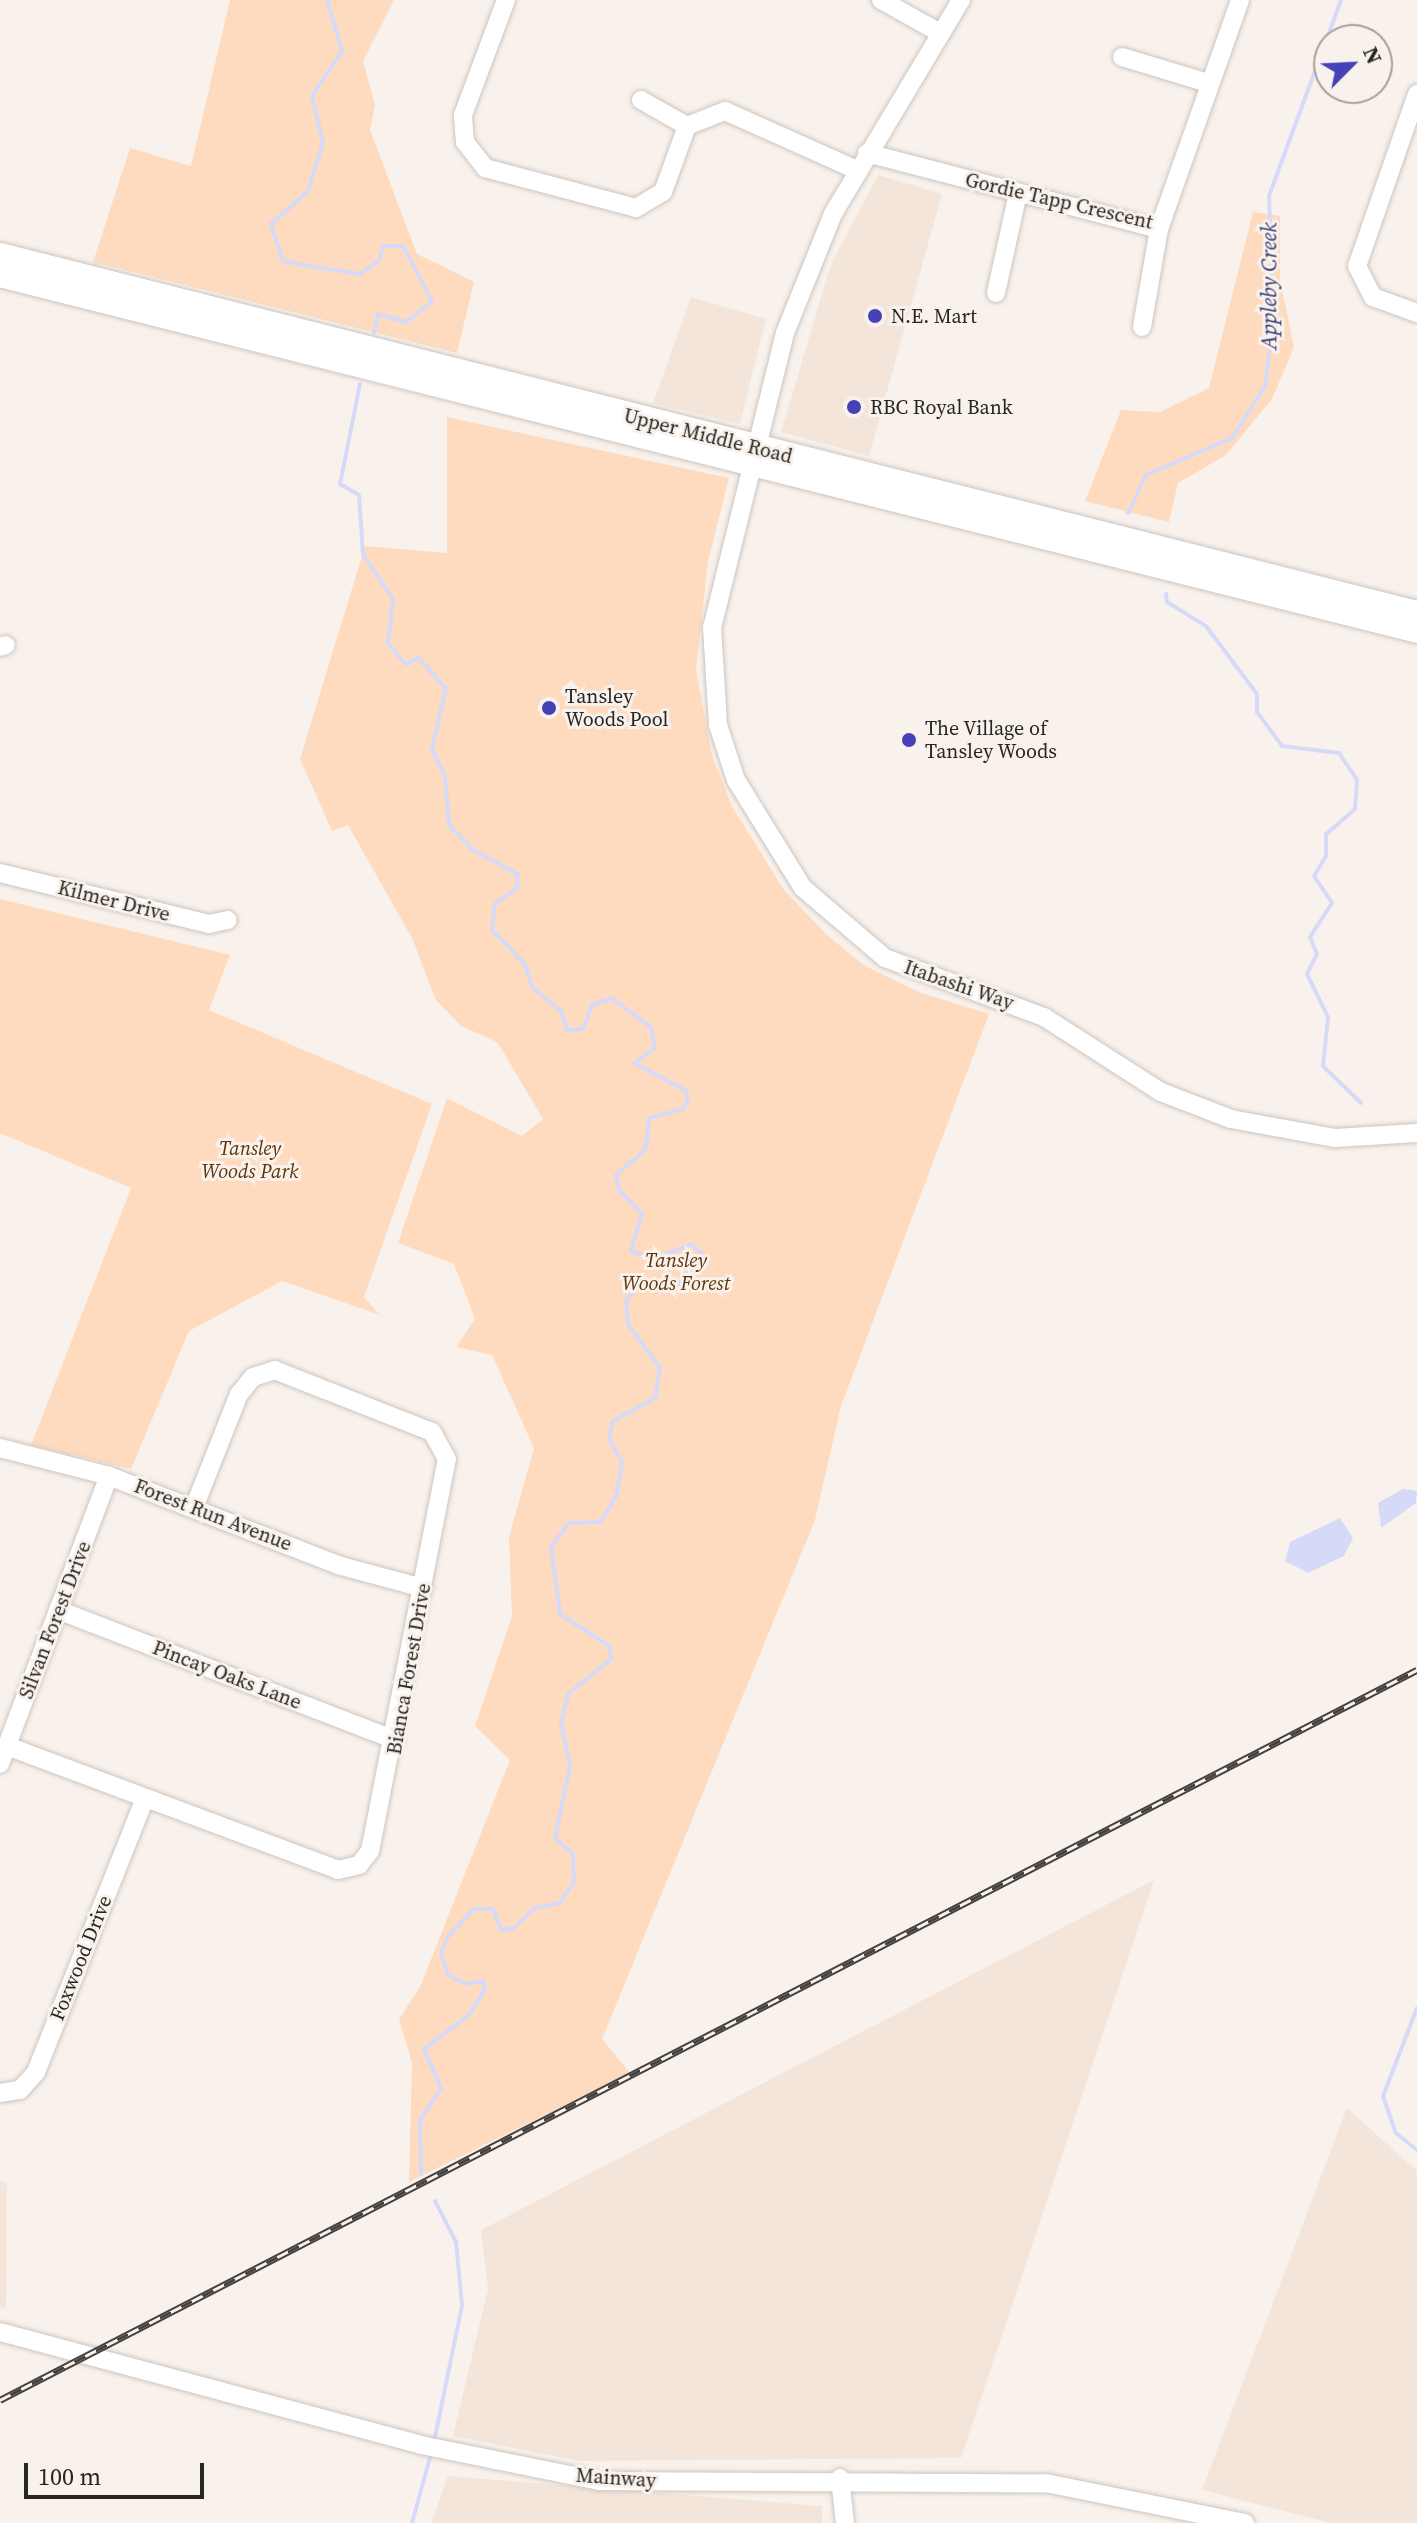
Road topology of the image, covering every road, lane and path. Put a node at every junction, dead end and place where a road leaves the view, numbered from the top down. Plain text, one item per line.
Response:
1 (506, 0) edge
2 (881, 0) edge
3 (961, 0) edge
4 (1240, 0) edge
5 (940, 33) junction
6 (1122, 57) dead end
7 (1208, 83) junction
8 (1417, 94) edge
9 (641, 100) dead end
10 (687, 126) junction
11 (867, 153) junction
12 (857, 170) junction
13 (1018, 193) junction
14 (1159, 229) junction
15 (0, 254) edge
16 (0, 276) edge
17 (104, 277) junction
18 (996, 293) dead end
19 (97, 300) junction
20 (1417, 313) edge
21 (1142, 327) dead end
22 (343, 351) junction
23 (751, 457) junction
24 (1417, 612) edge
25 (1417, 632) edge
26 (0, 873) edge
27 (228, 920) dead end
28 (1417, 1133) edge
29 (0, 1448) edge
30 (109, 1476) junction
31 (195, 1505) junction
32 (423, 1588) junction
33 (58, 1610) junction
34 (395, 1740) junction
35 (4, 1755) edge
36 (143, 1803) junction
37 (0, 2093) edge
38 (0, 2332) edge
39 (840, 2478) junction
40 (845, 2523) edge
41 (1245, 2523) edge

1 - 10 street
2 - 5 street
3 - 5 street, Itabashi Way
4 - 7 street, Gordie Tapp Crescent
5 - 11 street, Itabashi Way
6 - 7 street
7 - 14 street, Gordie Tapp Crescent
8 - 20 street
9 - 10 street
10 - 12 street
11 - 12 street, Itabashi Way
11 - 13 street, Gordie Tapp Crescent
12 - 23 street, Itabashi Way
13 - 14 street, Gordie Tapp Crescent
13 - 18 street
14 - 21 street
15 - 17 main road, Upper Middle Road
16 - 19 main road, Upper Middle Road
17 - 19 main road
17 - 22 main road, Upper Middle Road
19 - 22 main road, Upper Middle Road
22 - 23 main road, Upper Middle Road
23 - 24 main road, Upper Middle Road
23 - 25 main road, Upper Middle Road
23 - 28 street, Itabashi Way
26 - 27 street, Kilmer Drive
29 - 30 street, Forest Run Avenue
30 - 31 street, Forest Run Avenue
30 - 33 street, Silvan Forest Drive
31 - 32 street, Forest Run Avenue
31 - 32 street, Bianca Forest Drive
32 - 34 street, Bianca Forest Drive
33 - 34 street, Pincay Oaks Lane
33 - 35 street, Silvan Forest Drive
34 - 36 street, Bianca Forest Drive
35 - 36 street, Bianca Forest Drive
36 - 37 street, Foxwood Drive
38 - 39 street, Mainway
39 - 40 street
39 - 41 street, Mainway

